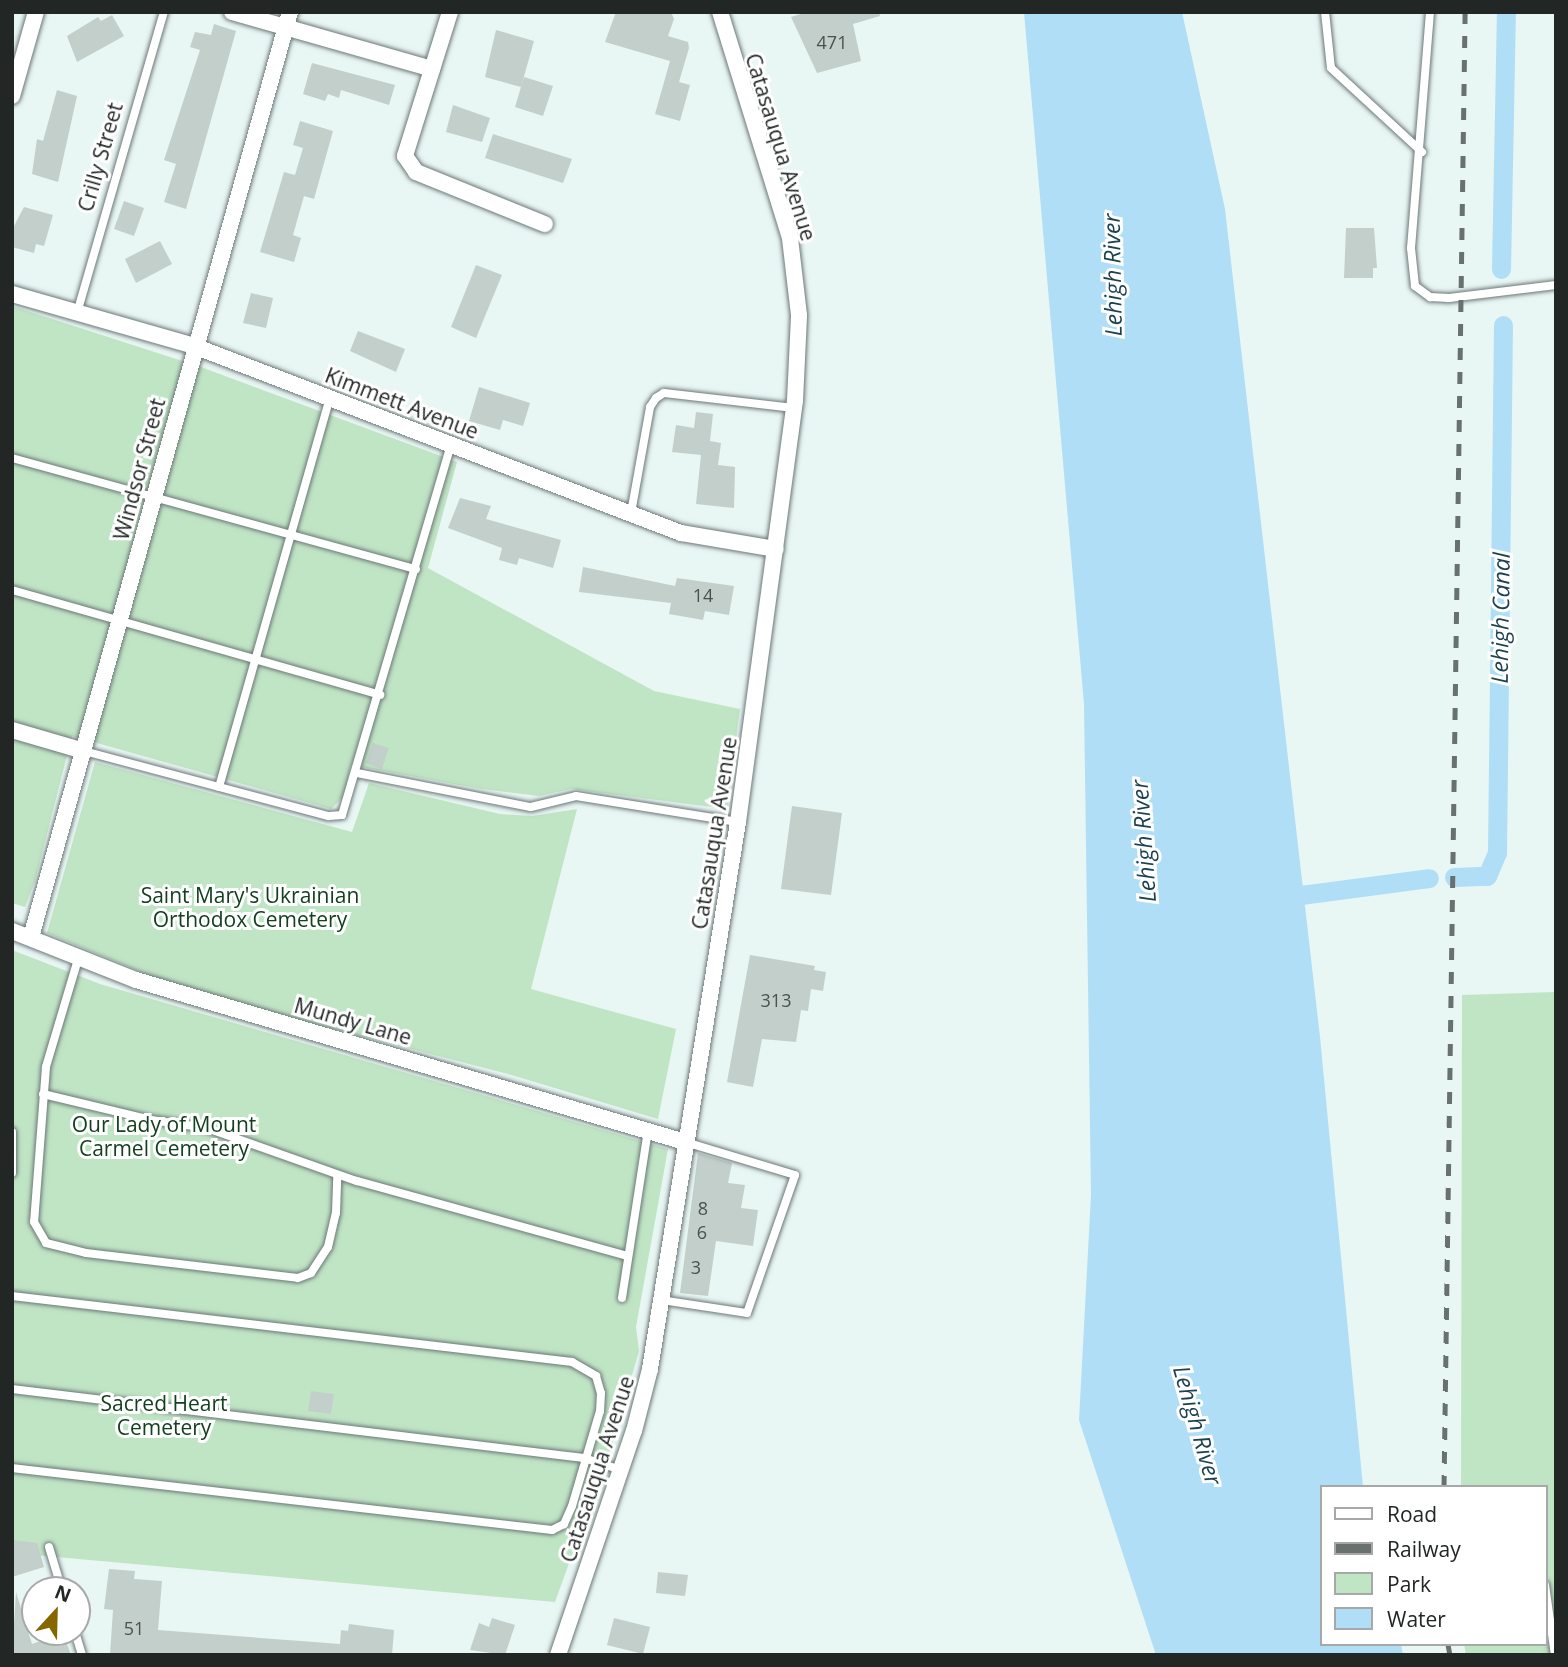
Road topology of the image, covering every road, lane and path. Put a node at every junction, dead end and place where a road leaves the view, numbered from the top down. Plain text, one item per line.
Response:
1 (36, 12) edge
2 (164, 12) edge
3 (232, 12) edge
4 (450, 12) edge
5 (720, 12) edge
6 (1325, 12) edge
7 (1430, 12) edge
8 (288, 20) edge
9 (432, 69) junction
10 (12, 96) edge
11 (1422, 152) junction
12 (545, 224) dead end
13 (1556, 285) edge
14 (12, 294) edge
15 (77, 313) junction
16 (194, 346) junction
17 (330, 398) junction
18 (794, 408) junction
19 (451, 445) junction
20 (12, 458) edge
21 (153, 497) junction
22 (631, 513) junction
23 (291, 535) junction
24 (776, 549) junction
25 (416, 569) junction
26 (12, 590) edge
27 (120, 620) junction
28 (256, 659) junction
29 (380, 695) junction
30 (12, 730) edge
31 (84, 751) junction
32 (357, 773) junction
33 (219, 786) junction
34 (738, 822) junction
35 (12, 931) edge
36 (31, 937) junction
37 (79, 956) junction
38 (43, 1094) junction
39 (648, 1128) junction
40 (12, 1132) edge
41 (685, 1142) junction
42 (12, 1173) edge
43 (337, 1175) junction
44 (628, 1256) junction
45 (12, 1296) edge
46 (622, 1298) dead end
47 (661, 1300) junction
48 (12, 1389) edge
49 (584, 1458) junction
50 (12, 1468) edge
51 (621, 1470) junction
52 (49, 1547) dead end
53 (58, 1576) edge
54 (1547, 1599) edge
55 (558, 1655) edge
56 (1555, 1655) edge

1 - 10 street
2 - 15 lane, Crilly Street
3 - 8 street
4 - 9 street
5 - 18 street, Catasauqua Avenue
6 - 11 lane
7 - 11 lane
8 - 9 street
8 - 16 street, Windsor Street
9 - 12 street
11 - 13 lane
14 - 15 street, Kimmett Avenue
15 - 16 street, Kimmett Avenue
16 - 17 street, Kimmett Avenue
16 - 21 street, Windsor Street
17 - 19 street, Kimmett Avenue
17 - 23 lane
18 - 22 lane
18 - 24 street, Catasauqua Avenue
19 - 22 street, Kimmett Avenue
19 - 25 lane
20 - 21 lane
21 - 23 lane
21 - 27 street, Windsor Street
22 - 24 street, Kimmett Avenue
23 - 25 lane
23 - 28 lane
24 - 34 street, Catasauqua Avenue
25 - 29 lane
26 - 27 lane
27 - 28 lane
27 - 31 street, Windsor Street
28 - 29 lane
28 - 33 lane
29 - 32 lane
30 - 31 street
31 - 33 lane
31 - 36 street, Windsor Street
32 - 33 lane
32 - 34 lane
34 - 41 street, Catasauqua Avenue
35 - 36 street, Mundy Lane
36 - 37 street, Mundy Lane
37 - 38 lane
37 - 39 street, Mundy Lane
38 - 43 lane
38 - 43 lane
39 - 41 street, Mundy Lane
39 - 44 lane
40 - 42 lane
41 - 47 street, Catasauqua Avenue
41 - 47 lane
43 - 44 lane
44 - 46 lane
45 - 49 lane
47 - 51 street, Catasauqua Avenue
48 - 49 lane
49 - 50 lane
49 - 51 lane
51 - 55 street, Catasauqua Avenue
52 - 53 lane
54 - 56 lane

